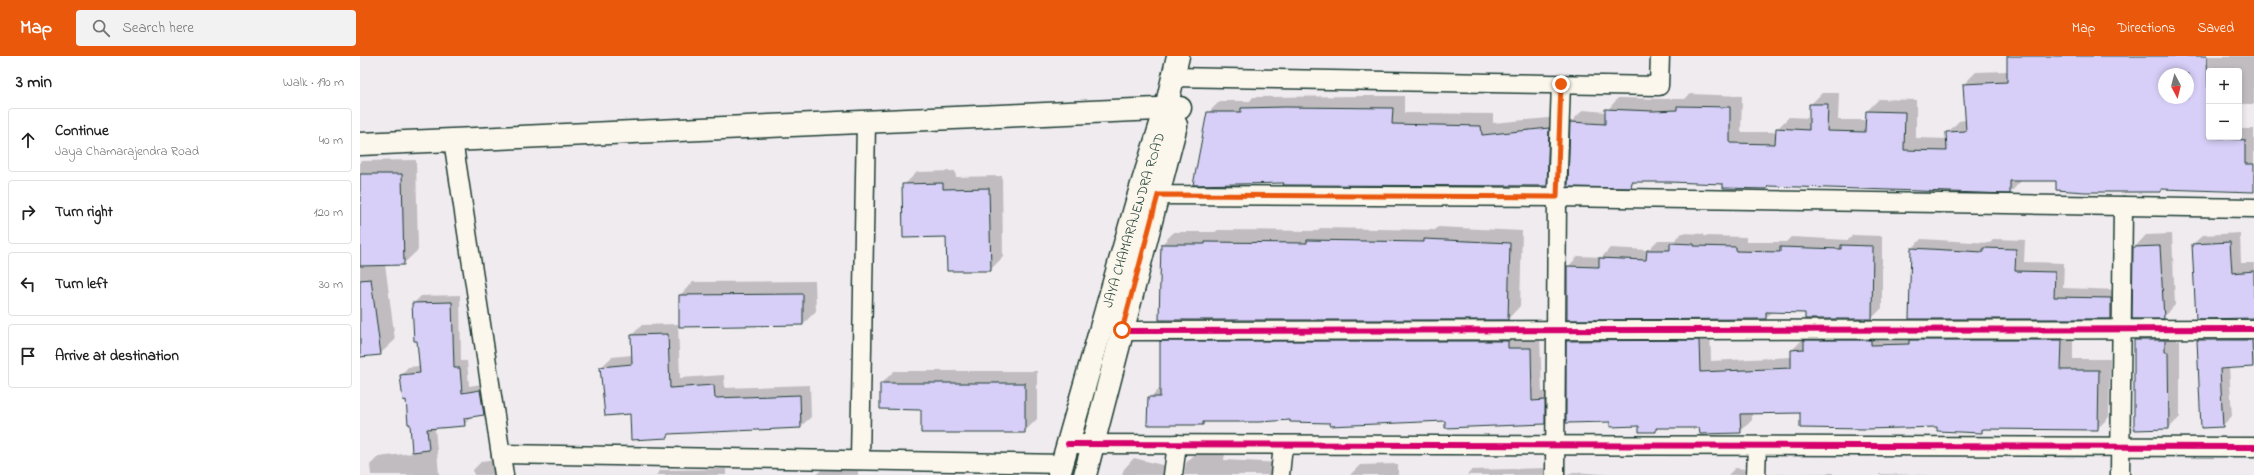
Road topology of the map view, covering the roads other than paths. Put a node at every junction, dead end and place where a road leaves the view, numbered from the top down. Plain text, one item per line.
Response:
1 (1194, 56) edge
2 (1660, 56) edge
3 (1180, 70) edge
4 (1561, 84) junction
5 (1173, 108) junction
6 (866, 122) junction
7 (453, 140) junction
8 (360, 144) edge
9 (1149, 193) junction
10 (1557, 197) junction
11 (2123, 206) junction
12 (2254, 208) edge
13 (1556, 329) junction
14 (2121, 329) junction
15 (2254, 329) edge
16 (1122, 330) junction
17 (1177, 444) junction
18 (1283, 445) junction
19 (1092, 446) junction
20 (1555, 446) junction
21 (1757, 446) junction
22 (2119, 447) junction
23 (2254, 447) edge
24 (500, 454) junction
25 (860, 460) junction
26 (1063, 461) edge
27 (504, 475) edge
28 (1084, 475) edge
29 (1173, 475) edge
30 (1280, 475) edge
31 (1555, 475) edge
32 (1756, 475) edge
33 (2120, 475) edge

1 - 3 street, JAYA CHAMARAJENDRA ROAD
2 - 4 street
3 - 4 street
3 - 5 street, JAYA CHAMARAJENDRA ROAD
4 - 10 street
5 - 6 street
5 - 9 street, JAYA CHAMARAJENDRA ROAD
6 - 7 street
6 - 25 street
7 - 8 street
7 - 24 street
9 - 10 street
9 - 16 street, JAYA CHAMARAJENDRA ROAD
9 - 26 street, JAYA CHAMARAJENDRA ROAD
10 - 11 street
10 - 13 street
11 - 12 street
11 - 14 street
13 - 14 street
13 - 16 street
13 - 20 street
14 - 15 street
14 - 22 street
16 - 19 street, JAYA CHAMARAJENDRA ROAD
17 - 18 street
17 - 19 street
17 - 29 street
18 - 20 street
18 - 30 street
19 - 26 street
19 - 28 street, JAYA CHAMARAJENDRA ROAD
20 - 21 street
20 - 31 street
21 - 22 street
21 - 32 street
22 - 23 street
22 - 33 street
24 - 25 street
24 - 27 street
25 - 26 street

